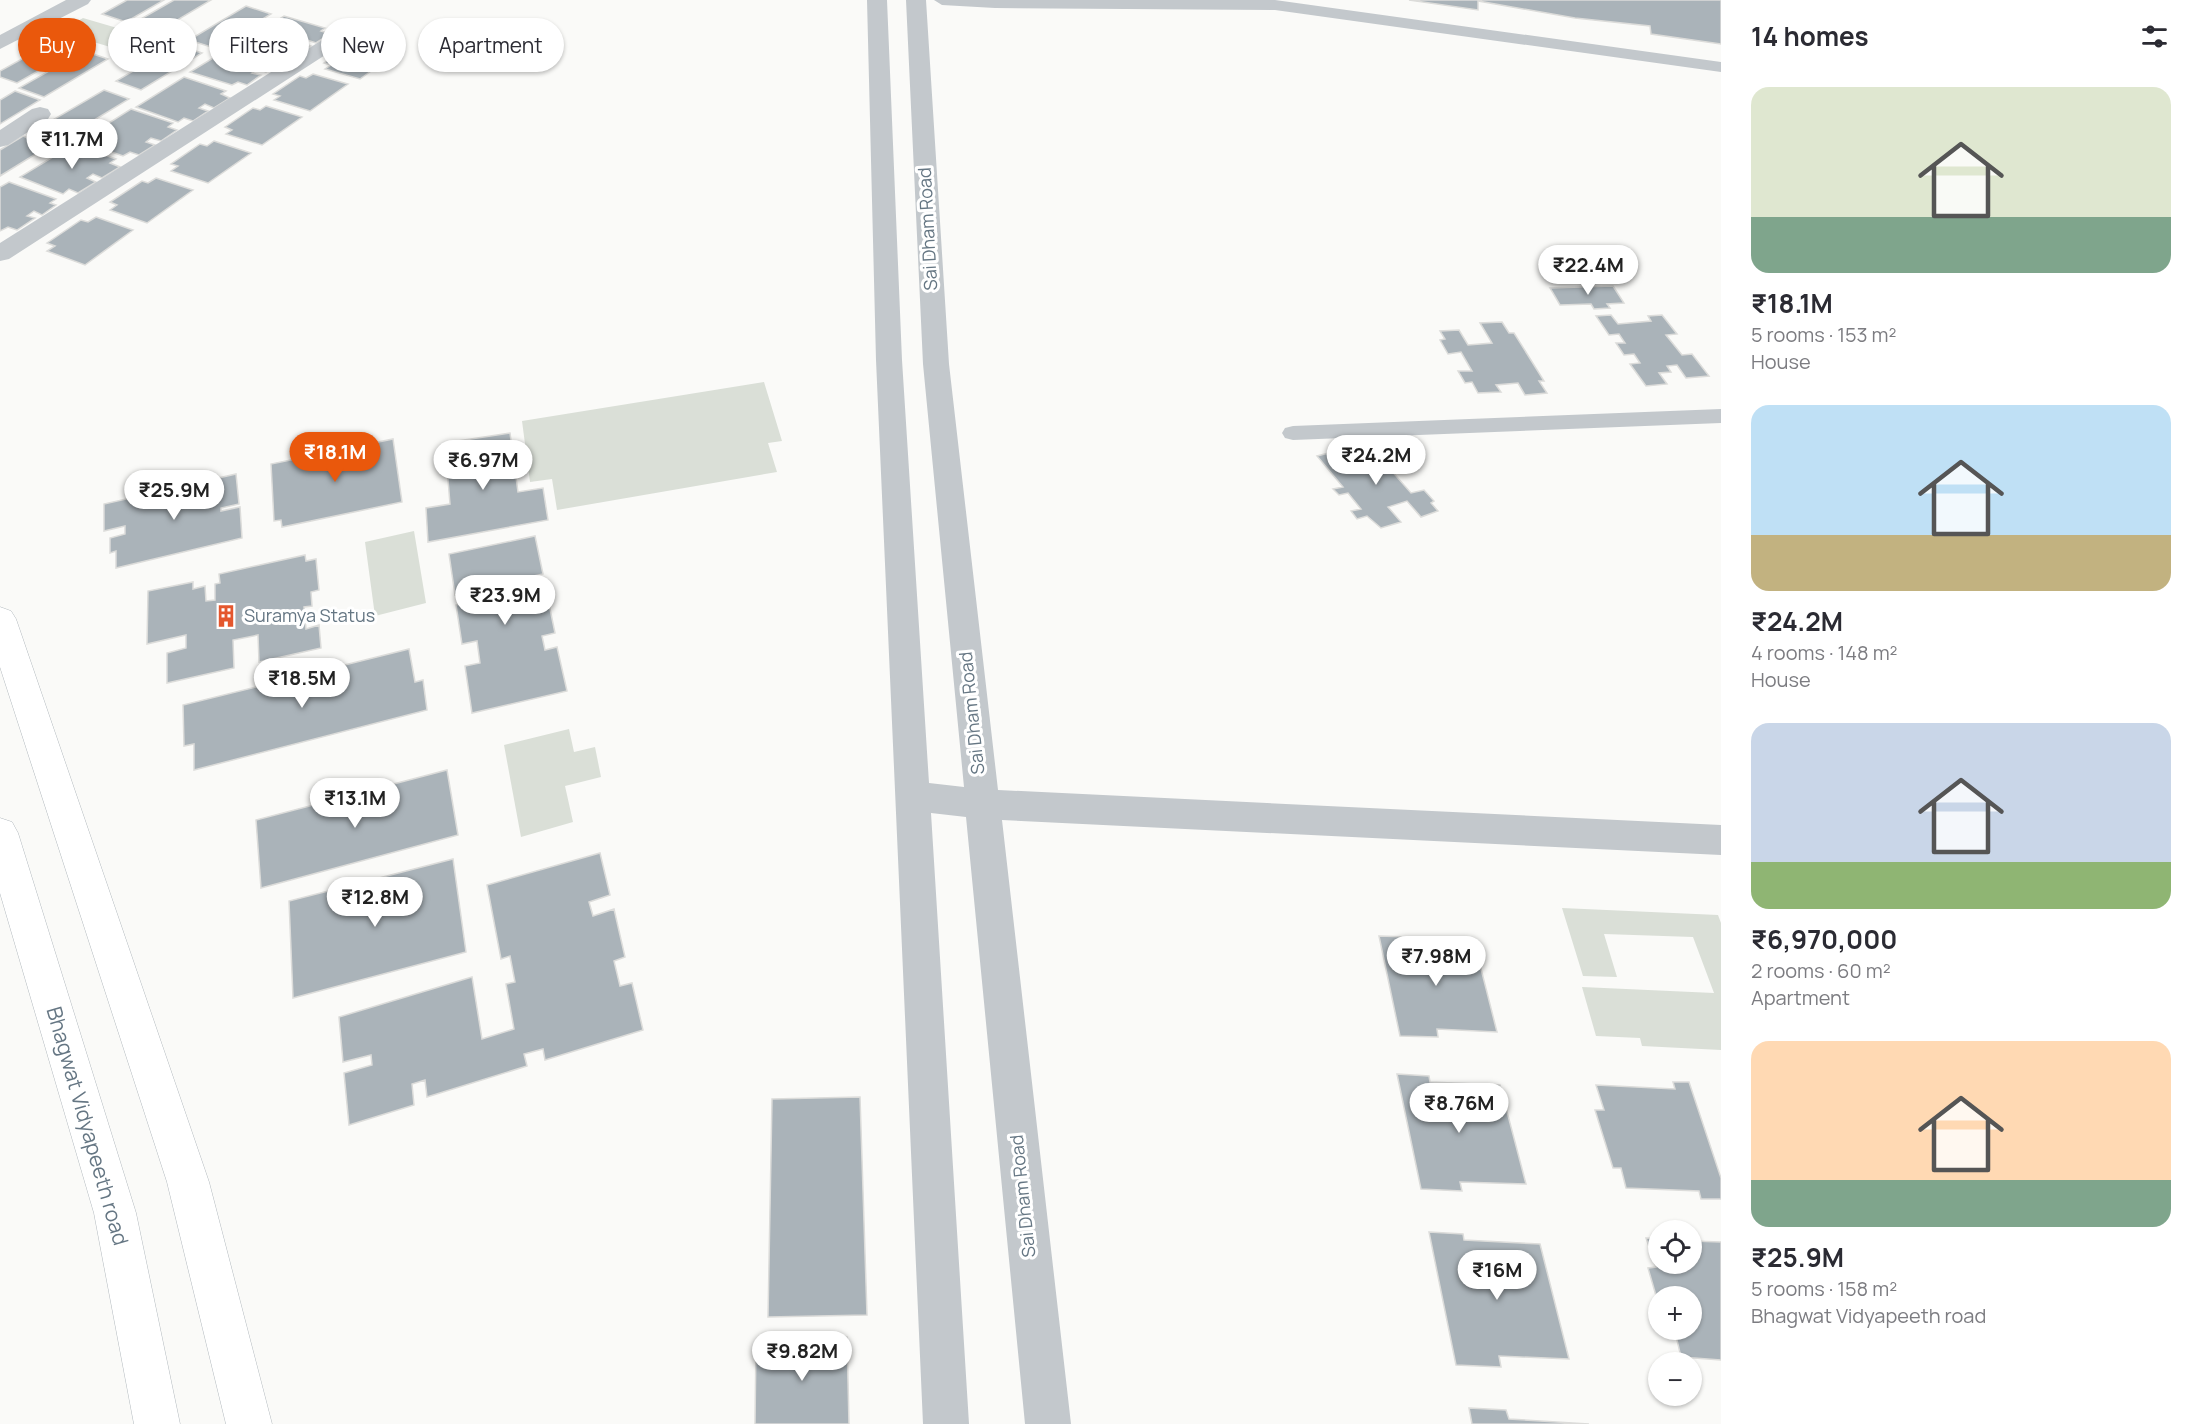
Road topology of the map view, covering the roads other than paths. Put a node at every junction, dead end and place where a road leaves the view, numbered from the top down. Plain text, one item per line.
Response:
1 (81, 0) edge
2 (877, 0) edge
3 (916, 0) edge
4 (942, 0) edge
5 (1277, 3) edge
6 (0, 43) edge
7 (321, 49) edge
8 (1721, 67) edge
9 (40, 114) dead end
10 (0, 140) edge
11 (0, 254) edge
12 (1721, 416) edge
13 (1293, 433) dead end
14 (0, 619) edge
15 (912, 796) junction
16 (981, 804) junction
17 (0, 833) edge
18 (1721, 840) edge
19 (157, 1424) edge
20 (249, 1424) edge
21 (946, 1424) edge
22 (1048, 1424) edge

1 - 6 street
2 - 15 street
3 - 16 street, Sai Dham Road
4 - 5 lane
5 - 8 lane
7 - 11 street
9 - 10 street
12 - 13 lane
14 - 20 street
15 - 16 street
15 - 21 street
16 - 18 street
16 - 22 street, Sai Dham Road
17 - 19 street, Bhagwat Vidyapeeth road

